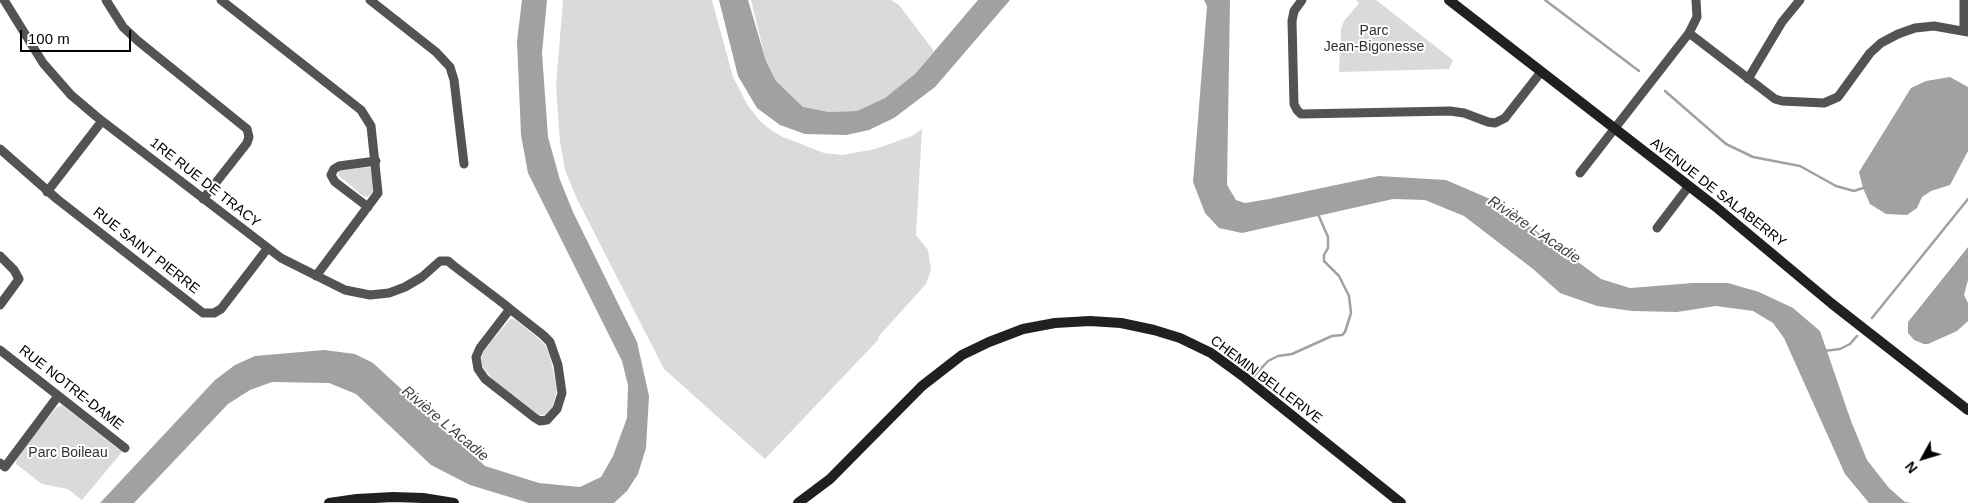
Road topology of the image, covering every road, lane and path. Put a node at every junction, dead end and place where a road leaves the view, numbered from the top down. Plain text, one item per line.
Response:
1 (4, 0) edge
2 (106, 0) edge
3 (220, 0) edge
4 (370, 0) edge
5 (1302, 0) edge
6 (1449, 0) edge
7 (1696, 0) edge
8 (1800, 0) edge
9 (1964, 0) edge
10 (1966, 31) edge
11 (1689, 33) junction
12 (1541, 72) junction
13 (1748, 79) junction
14 (102, 121) junction
15 (1614, 129) junction
16 (0, 150) edge
17 (376, 160) junction
18 (464, 164) dead end
19 (1580, 173) dead end
20 (1689, 186) junction
21 (47, 192) junction
22 (203, 199) junction
23 (368, 207) junction
24 (1657, 228) dead end
25 (268, 249) junction
26 (0, 256) edge
27 (316, 276) junction
28 (0, 305) edge
29 (510, 309) junction
30 (0, 350) edge
31 (58, 396) junction
32 (1968, 410) edge
33 (125, 448) dead end
34 (2, 465) edge
35 (329, 503) edge
36 (454, 503) edge
37 (798, 503) edge
38 (1401, 503) edge

1 - 14 street, 1RE RUE DE TRACY
2 - 22 street
3 - 17 street
4 - 18 street
5 - 12 street
6 - 12 street, AVENUE DE SALABERRY
7 - 11 street
8 - 13 street
9 - 10 street
10 - 13 street
11 - 13 street
11 - 15 street
12 - 15 street, AVENUE DE SALABERRY
14 - 21 street
14 - 22 street, 1RE RUE DE TRACY
15 - 19 street
15 - 20 street, AVENUE DE SALABERRY
16 - 21 street, RUE SAINT PIERRE
17 - 23 street
17 - 23 street
20 - 24 street
20 - 32 street, AVENUE DE SALABERRY
21 - 25 street, RUE SAINT PIERRE
22 - 25 street, 1RE RUE DE TRACY
23 - 27 street
25 - 27 street, 1RE RUE DE TRACY
26 - 28 street
27 - 29 street, 1RE RUE DE TRACY
29 - 29 street
30 - 31 street, RUE NOTRE-DAME
31 - 33 street, RUE NOTRE-DAME
31 - 34 street
35 - 36 street
37 - 38 street, CHEMIN BELLERIVE

